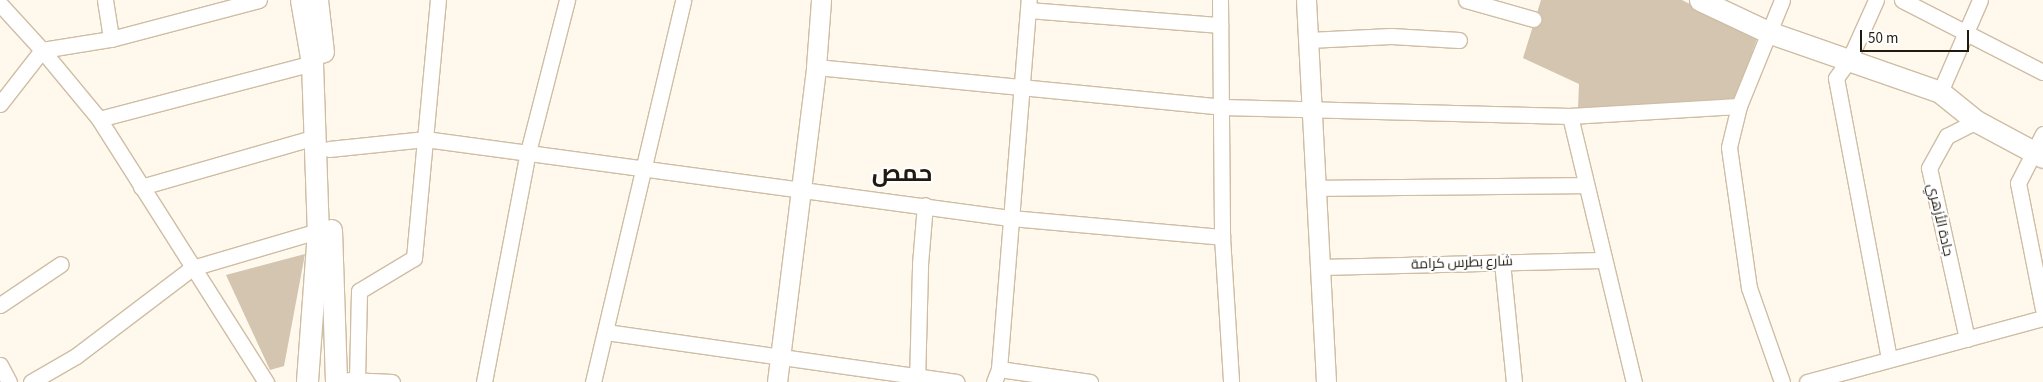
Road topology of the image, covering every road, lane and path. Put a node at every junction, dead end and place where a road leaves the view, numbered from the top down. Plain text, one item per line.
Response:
1 (105, 0) edge
2 (260, 0) edge
3 (301, 0) edge
4 (318, 0) edge
5 (438, 0) edge
6 (567, 0) edge
7 (683, 0) edge
8 (821, 0) edge
9 (1220, 0) edge
10 (1306, 0) edge
11 (1466, 0) edge
12 (1700, 0) edge
13 (1782, 0) edge
14 (1876, 0) edge
15 (1902, 0) edge
16 (1980, 0) edge
17 (1029, 3) edge
18 (0, 4) edge
19 (1534, 19) dead end
20 (1220, 25) junction
21 (1768, 32) junction
22 (1966, 32) junction
23 (111, 39) junction
24 (1308, 40) junction
25 (1459, 40) dead end
26 (42, 50) junction
27 (1849, 60) junction
28 (312, 63) junction
29 (816, 67) junction
30 (2043, 72) edge
31 (1020, 89) junction
32 (1940, 92) junction
33 (0, 104) edge
34 (1740, 106) junction
35 (1222, 108) junction
36 (1311, 109) junction
37 (1570, 116) junction
38 (99, 119) junction
39 (1976, 121) junction
40 (424, 139) junction
41 (322, 143) junction
42 (2040, 148) edge
43 (528, 152) junction
44 (645, 166) junction
45 (1586, 185) junction
46 (141, 187) junction
47 (800, 188) junction
48 (1315, 188) junction
49 (925, 205) junction
50 (1010, 218) junction
51 (318, 231) junction
52 (1222, 237) junction
53 (1604, 260) junction
54 (1502, 262) junction
55 (61, 264) dead end
56 (1319, 267) junction
57 (192, 268) junction
58 (0, 305) edge
59 (2043, 309) edge
60 (2043, 318) edge
61 (606, 332) junction
62 (1967, 339) junction
63 (779, 359) junction
64 (1890, 359) junction
65 (0, 366) edge
66 (996, 376) edge
67 (918, 379) edge
68 (343, 381) edge
69 (9, 382) edge
70 (31, 382) edge
71 (266, 382) edge
72 (307, 382) edge
73 (392, 382) edge
74 (484, 382) edge
75 (593, 382) edge
76 (777, 382) edge
77 (956, 382) edge
78 (1090, 382) edge
79 (1230, 382) edge
80 (1326, 382) edge
81 (1514, 382) edge
82 (1634, 382) edge
83 (1782, 382) edge
84 (1807, 382) edge

1 - 23 street
2 - 23 street
3 - 28 main road
4 - 41 main road
5 - 40 street
6 - 43 street
7 - 44 street
8 - 29 street
9 - 20 street
10 - 24 street
11 - 19 street
12 - 21 main road
13 - 21 street
14 - 27 street
15 - 22 street
16 - 22 street
17 - 20 street
17 - 31 street
18 - 26 street
20 - 35 street
21 - 27 main road
21 - 34 street
22 - 30 street
22 - 32 street
23 - 26 street
24 - 25 street
24 - 36 street
26 - 33 street
26 - 38 street
27 - 32 main road
27 - 64 street
28 - 38 street
28 - 41 main road
29 - 31 street
29 - 47 street
31 - 35 street
31 - 50 street
32 - 39 main road
34 - 37 street
34 - 83 street
35 - 36 street
35 - 52 street
36 - 37 street
36 - 48 street
37 - 45 street
38 - 46 street
39 - 42 main road
39 - 62 street, جادة الأزهري
40 - 41 street
40 - 43 street
40 - 68 street
41 - 46 street
41 - 51 main road
41 - 68 main road
42 - 59 street
43 - 44 street
43 - 74 street
44 - 47 street
44 - 61 street
45 - 48 street
45 - 53 street
46 - 57 street
47 - 49 street
47 - 63 street
48 - 56 street
49 - 50 street
49 - 67 street
50 - 52 street
50 - 66 street
51 - 57 street
51 - 72 main road
52 - 79 street
53 - 54 street, شارع بطرس كرامة
53 - 82 street
54 - 56 street, شارع بطرس كرامة
54 - 81 street
55 - 58 street
56 - 80 street
57 - 70 street
57 - 71 street
60 - 62 street
61 - 63 street
61 - 75 street
62 - 64 street
63 - 67 street
63 - 76 street
64 - 84 street
65 - 69 street
66 - 78 street
67 - 77 street
68 - 73 street

